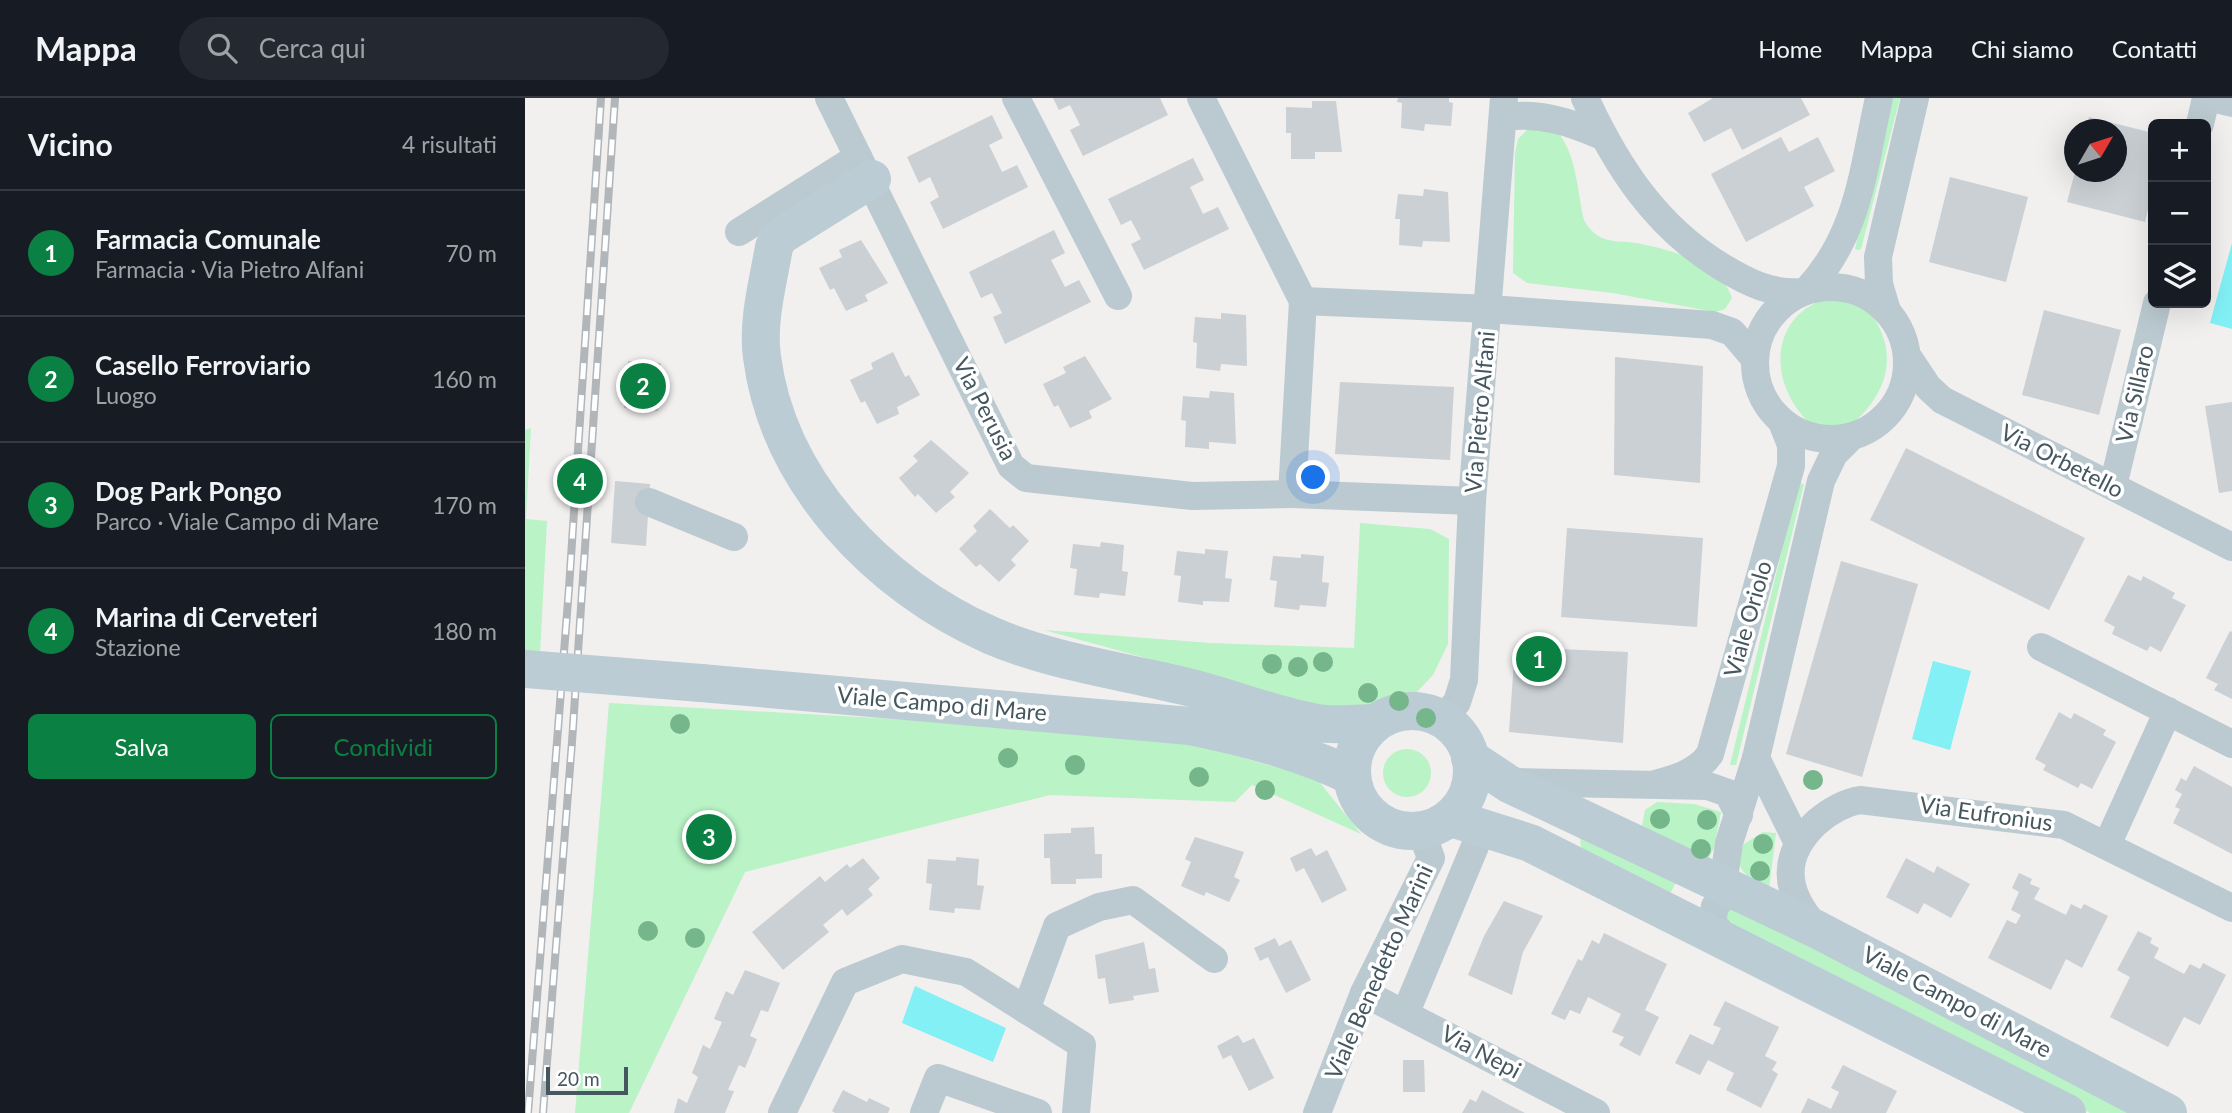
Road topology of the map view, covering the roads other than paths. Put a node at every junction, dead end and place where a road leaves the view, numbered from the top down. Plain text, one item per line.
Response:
1 (829, 98) edge
2 (1016, 98) edge
3 (1201, 98) edge
4 (1585, 98) edge
5 (1879, 98) edge
6 (1915, 98) edge
7 (2209, 98) edge
8 (2232, 103) edge
9 (1504, 107) edge
10 (2202, 119) edge
11 (1602, 136) junction
12 (865, 168) junction
13 (739, 232) dead end
14 (1805, 291) junction
15 (1118, 296) dead end
16 (1303, 301) junction
17 (2156, 308) edge
18 (1489, 309) junction
19 (1887, 311) junction
20 (1908, 357) junction
21 (1755, 359) junction
22 (1952, 406) junction
23 (1887, 414) junction
24 (1782, 422) junction
25 (1851, 437) junction
26 (2113, 486) junction
27 (1292, 494) junction
28 (1472, 501) junction
29 (649, 502) dead end
30 (734, 537) dead end
31 (2232, 547) edge
32 (2041, 647) dead end
33 (525, 669) edge
34 (1256, 705) junction
35 (2168, 711) junction
36 (1443, 719) junction
37 (1375, 723) junction
38 (1190, 726) junction
39 (2232, 744) edge
40 (1471, 758) junction
41 (1756, 758) junction
42 (1351, 776) junction
43 (1504, 781) junction
44 (1655, 785) junction
45 (1739, 814) junction
46 (1451, 826) junction
47 (1798, 843) junction
48 (2107, 845) junction
49 (1743, 895) junction
50 (2232, 908) edge
51 (1818, 930) junction
52 (1727, 941) junction
53 (1214, 959) dead end
54 (1364, 993) junction
55 (1026, 1010) junction
56 (1406, 1012) junction
57 (782, 1113) edge
58 (924, 1113) edge
59 (1038, 1113) edge
60 (1076, 1113) edge
61 (1317, 1113) edge
62 (1596, 1113) edge
63 (2067, 1113) edge
64 (2168, 1113) edge

1 - 12 street, Via Perusia
2 - 15 street
3 - 16 street
4 - 11 street
5 - 14 street
6 - 19 street
7 - 8 street
7 - 10 street
9 - 11 street
9 - 18 street, Via Pietro Alfani
11 - 14 street
12 - 13 street
12 - 27 street, Via Perusia
12 - 34 street
14 - 19 street
14 - 21 street
16 - 18 street
16 - 27 street
17 - 26 street, Via Sillaro
18 - 21 street
18 - 28 street, Via Pietro Alfani
19 - 20 street
20 - 22 street, Via Orbetello
20 - 23 street
21 - 24 street
22 - 23 street
22 - 26 street, Via Orbetello
23 - 25 street
24 - 25 street
24 - 44 street, Viale Oriolo
25 - 41 street, Viale Oriolo
26 - 31 street, Via Orbetello
27 - 28 street, Via Perusia
28 - 36 street, Via Pietro Alfani
29 - 30 street
32 - 35 street
33 - 38 street, Viale Campo di Mare, bridge
34 - 37 street
34 - 38 street
35 - 39 street
35 - 48 street
36 - 37 street
36 - 40 street
37 - 42 street
38 - 42 street, Viale Campo di Mare
40 - 43 street, Viale Campo di Mare
40 - 46 street
41 - 45 street, Viale Oriolo
41 - 47 street
42 - 46 street
43 - 44 street
43 - 49 street, Viale Campo di Mare
44 - 45 street
45 - 49 street, Viale Oriolo
46 - 52 street, Viale Campo di Mare
46 - 54 street, Viale Benedetto Marini
46 - 56 street
47 - 48 street, Via Eufronius
47 - 51 street
48 - 50 street, Via Eufronius
49 - 51 street, Viale Campo di Mare
49 - 52 street
51 - 64 street, Viale Campo di Mare
52 - 63 street, Viale Campo di Mare
53 - 55 street
54 - 56 street, Via Nepi
54 - 61 street, Viale Benedetto Marini
55 - 57 street
55 - 60 street
56 - 62 street, Via Nepi
58 - 59 street

